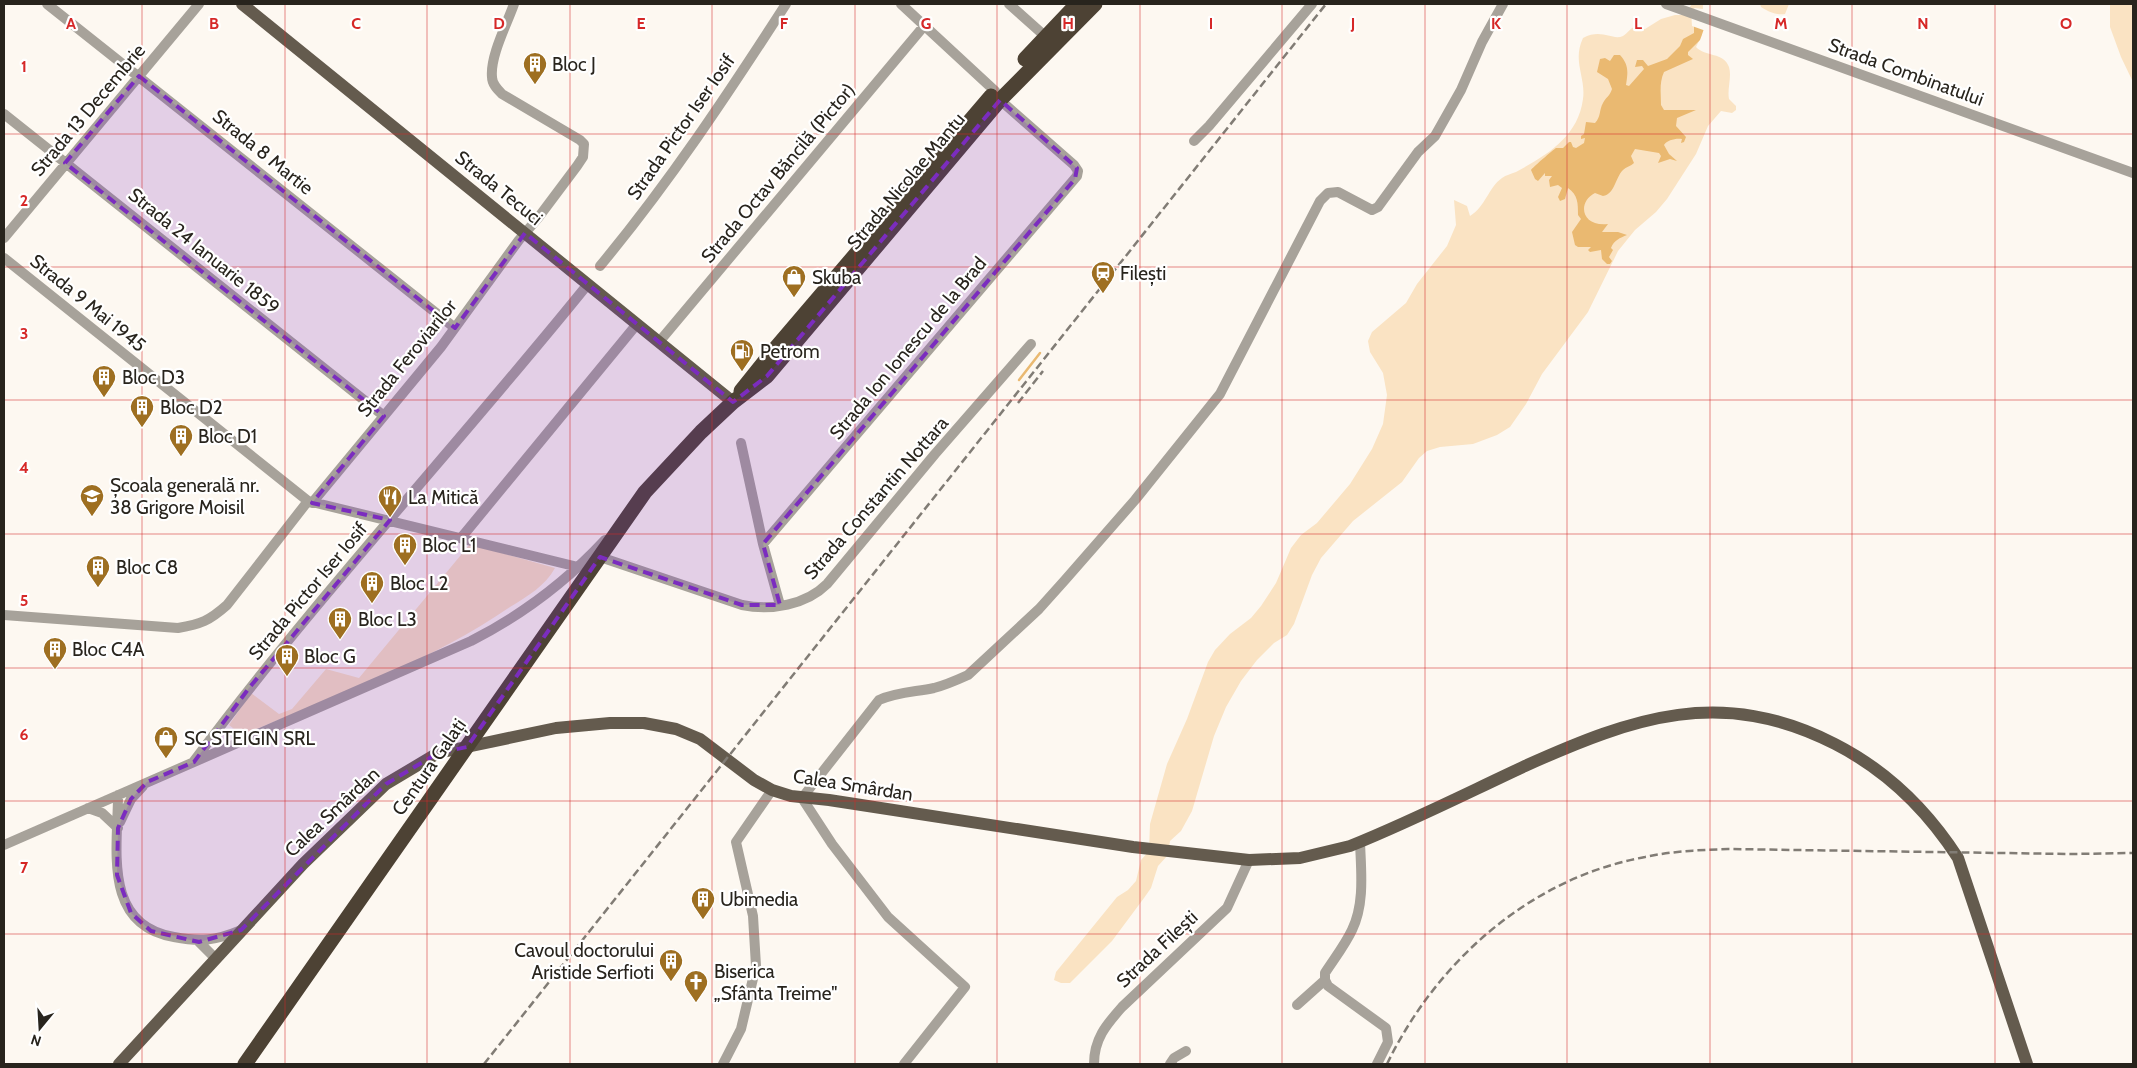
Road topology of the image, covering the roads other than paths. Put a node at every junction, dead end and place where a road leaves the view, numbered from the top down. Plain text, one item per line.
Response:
1 (47, 4) edge
2 (199, 4) edge
3 (242, 4) edge
4 (514, 4) edge
5 (786, 4) edge
6 (901, 4) edge
7 (1009, 4) edge
8 (1077, 4) edge
9 (1095, 4) edge
10 (1312, 4) edge
11 (1503, 4) edge
12 (1666, 4) edge
13 (924, 26) junction
14 (1046, 37) junction
15 (139, 76) junction
16 (998, 96) junction
17 (4, 114) edge
18 (1194, 141) dead end
19 (65, 163) junction
20 (2133, 173) edge
21 (525, 233) junction
22 (4, 238) edge
23 (4, 258) edge
24 (600, 266) dead end
25 (588, 284) junction
26 (637, 324) junction
27 (455, 328) junction
28 (658, 342) junction
29 (1031, 344) dead end
30 (733, 402) junction
31 (384, 416) junction
32 (741, 443) dead end
33 (644, 492) junction
34 (310, 502) junction
35 (391, 520) junction
36 (461, 538) junction
37 (763, 544) junction
38 (600, 557) junction
39 (578, 567) junction
40 (780, 605) junction
41 (4, 614) edge
42 (194, 762) junction
43 (147, 782) junction
44 (772, 790) junction
45 (118, 795) junction
46 (802, 798) junction
47 (88, 808) junction
48 (118, 828) junction
49 (1360, 842) junction
50 (4, 845) edge
51 (1249, 860) junction
52 (240, 930) junction
53 (199, 942) junction
54 (215, 958) junction
55 (1325, 980) junction
56 (1297, 1006) dead end
57 (1186, 1050) dead end
58 (1094, 1053) junction
59 (119, 1064) edge
60 (245, 1064) edge
61 (723, 1064) edge
62 (904, 1064) edge
63 (1088, 1064) edge
64 (1094, 1064) edge
65 (1170, 1064) edge
66 (1376, 1064) edge
67 (2027, 1064) edge

1 - 15 street, Strada 8 Martie
2 - 15 street, Strada 13 Decembrie
3 - 21 main road, Strada Tecuci
4 - 21 street, Strada Feroviarilor
5 - 24 street, Strada Pictor Iser Iosif
6 - 13 street
7 - 14 street
8 - 14 highway
9 - 16 highway
10 - 18 street
11 - 46 street
12 - 20 street, Strada Combinatului
13 - 16 street
13 - 28 street, Strada Octav Băncilă (Pictor)
14 - 16 highway
15 - 19 street, Strada 13 Decembrie
15 - 27 street, Strada 8 Martie
16 - 30 highway
16 - 37 street, Strada Ion Ionescu de la Brad
17 - 19 street, Strada 24 Ianuarie 1859
19 - 22 street, Strada 13 Decembrie
19 - 31 street, Strada 24 Ianuarie 1859
21 - 25 main road, Strada Tecuci
21 - 27 street, Strada Feroviarilor
23 - 34 street, Strada 9 Mai 1945
25 - 26 main road, Strada Tecuci
25 - 35 street, Strada Pictor Iser Iosif
26 - 28 main road, Strada Tecuci
26 - 36 street
27 - 31 street, Strada Feroviarilor
28 - 30 main road, Strada Tecuci
29 - 40 street, Strada Constantin Nottara
30 - 33 highway
31 - 34 street, Strada Feroviarilor
32 - 37 street
33 - 38 highway, Centura Galați
33 - 39 street
34 - 35 street, Strada 9 Mai 1945
34 - 41 street, Strada Feroviarilor
35 - 36 street, Strada 9 Mai 1945
35 - 42 street, Strada Pictor Iser Iosif
36 - 39 street, Strada 9 Mai 1945
37 - 40 street
38 - 40 street, Strada Constantin Nottara
38 - 60 highway, Centura Galați
39 - 42 street
42 - 43 street
43 - 45 street
43 - 48 street
44 - 46 main road, Calea Smârdan
44 - 52 main road, Calea Smârdan
44 - 61 street
45 - 47 street
45 - 48 street
46 - 51 main road, Calea Smârdan
46 - 62 street
47 - 48 street
47 - 50 street
48 - 53 street
49 - 51 main road, Calea Smârdan
49 - 55 street
49 - 67 main road, Calea Smârdan
51 - 58 street, Strada Filești
52 - 53 street
52 - 54 main road, Calea Smârdan
53 - 54 street
54 - 59 main road, Calea Smârdan
55 - 56 street
55 - 66 street
57 - 65 street
58 - 63 street
58 - 64 street, Strada Filești

